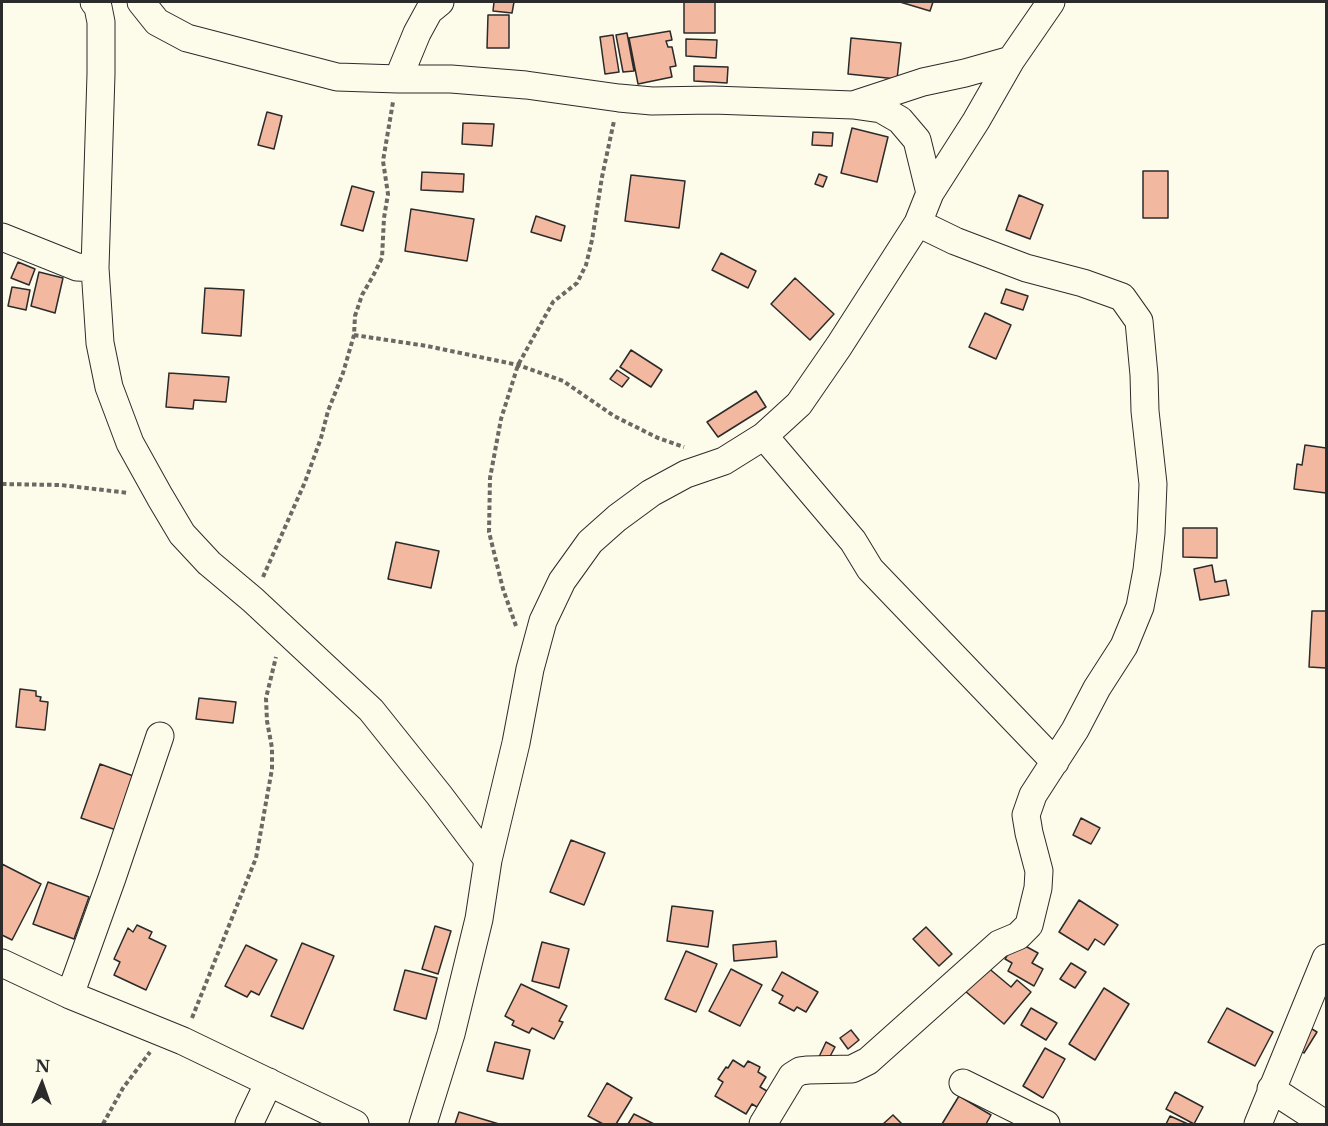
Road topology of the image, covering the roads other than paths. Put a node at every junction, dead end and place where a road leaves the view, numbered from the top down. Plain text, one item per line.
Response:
1 (141, 2) edge
2 (440, 2) edge
3 (1051, 2) edge
4 (102, 3) edge
5 (1011, 60) junction
6 (398, 80) junction
7 (853, 105) junction
8 (930, 193) junction
9 (918, 223) junction
10 (2, 237) edge
11 (95, 268) junction
12 (764, 436) junction
13 (160, 736) dead end
14 (1055, 762) junction
15 (488, 860) junction
16 (1326, 958) edge
17 (2, 963) edge
18 (70, 995) junction
19 (269, 1082) junction
20 (963, 1083) dead end
21 (1271, 1089) junction
22 (249, 1125) edge
23 (356, 1125) edge
24 (423, 1125) edge
25 (763, 1125) edge
26 (1046, 1125) edge
27 (1258, 1125) edge
28 (1325, 1125) edge

1 - 6 street
2 - 6 street
3 - 5 street
4 - 11 street
5 - 7 street
5 - 8 street
6 - 7 street
7 - 8 street
8 - 9 street
9 - 12 street
9 - 14 street
10 - 11 street
11 - 15 street
12 - 14 street
12 - 15 street
13 - 18 street
14 - 25 street
15 - 24 street
16 - 21 street
17 - 18 street
18 - 19 street
19 - 22 street
19 - 23 street
20 - 26 street
21 - 27 street
21 - 28 street

